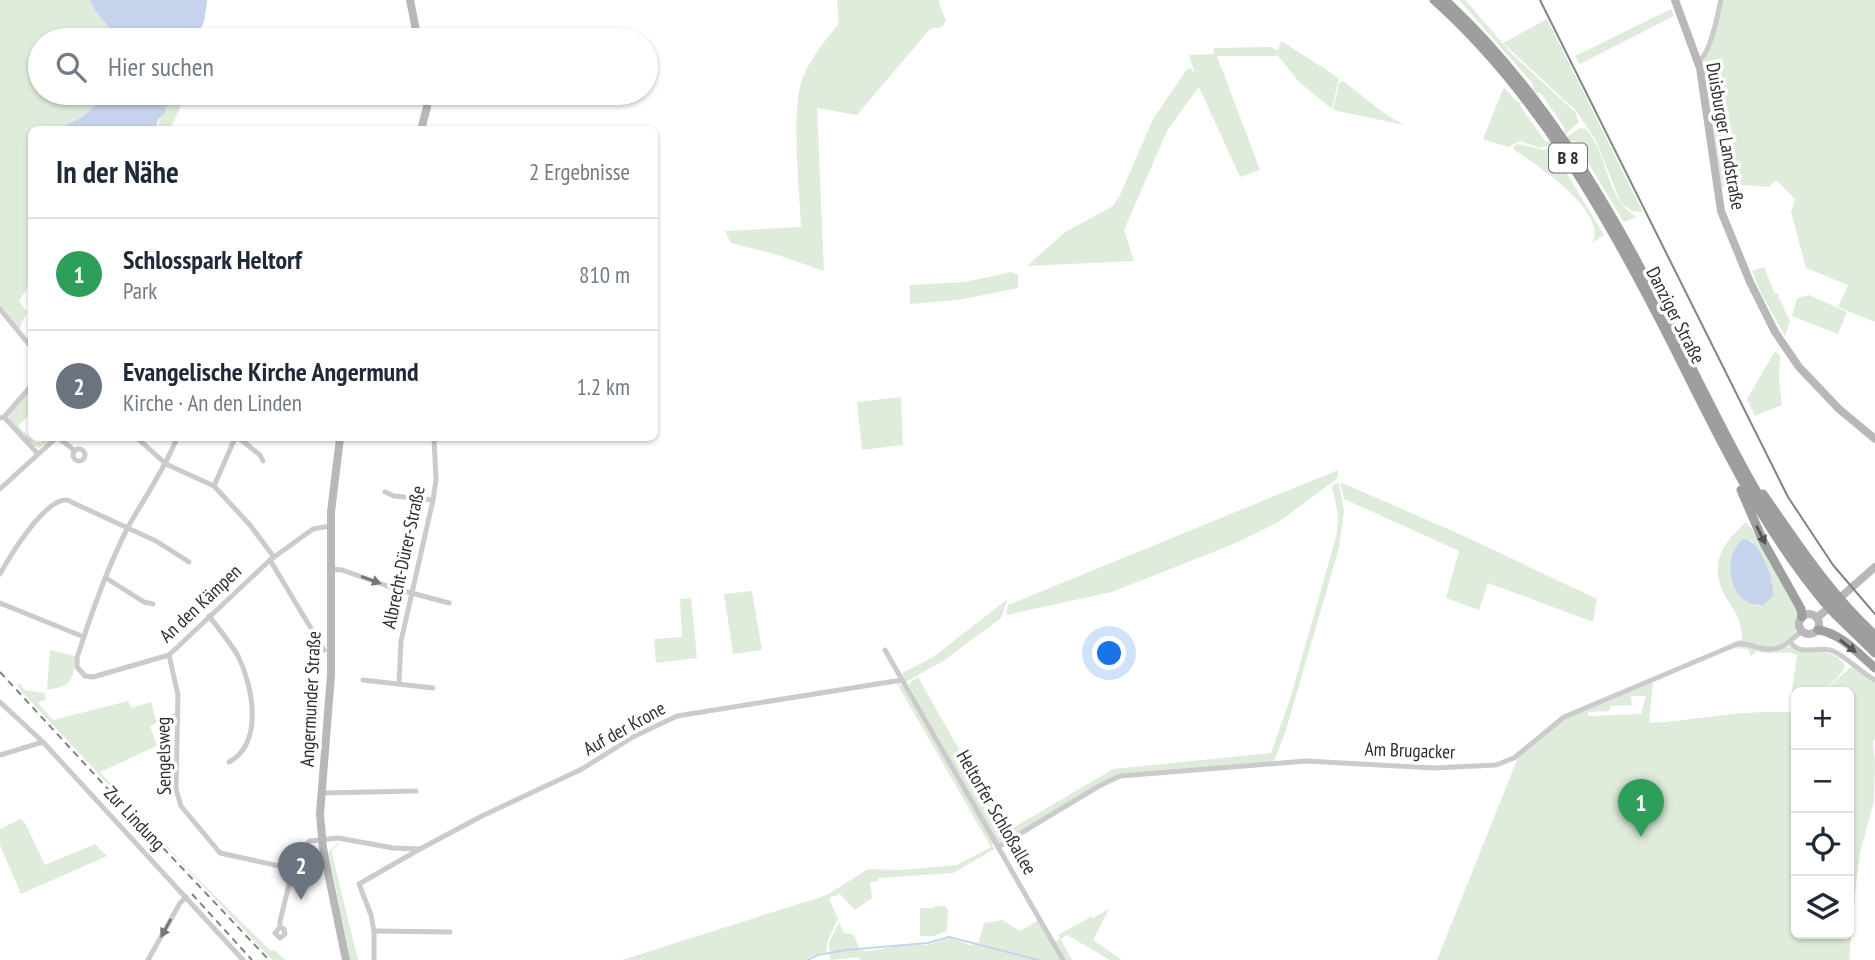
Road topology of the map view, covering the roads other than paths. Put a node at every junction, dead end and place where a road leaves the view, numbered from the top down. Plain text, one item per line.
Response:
1 (410, 0) edge
2 (1434, 0) edge
3 (1445, 0) edge
4 (1675, 0) edge
5 (1721, 0) edge
6 (416, 28) edge
7 (1698, 62) junction
8 (426, 105) edge
9 (422, 126) edge
10 (0, 309) edge
11 (28, 343) edge
12 (28, 389) edge
13 (2, 417) edge
14 (1875, 439) edge
15 (54, 441) edge
16 (62, 441) edge
17 (140, 441) edge
18 (176, 441) edge
19 (236, 441) edge
20 (241, 441) edge
21 (340, 441) edge
22 (434, 441) edge
23 (75, 451) dead end
24 (38, 454) junction
25 (263, 461) dead end
26 (166, 464) junction
27 (1738, 468) junction
28 (214, 486) junction
29 (0, 489) edge
30 (386, 492) dead end
31 (433, 500) junction
32 (330, 526) junction
33 (128, 527) junction
34 (272, 558) junction
35 (188, 562) dead end
36 (1875, 567) edge
37 (330, 569) junction
38 (0, 574) edge
39 (106, 578) junction
40 (411, 593) junction
41 (1840, 598) junction
42 (0, 603) edge
43 (449, 603) dead end
44 (153, 604) dead end
45 (1837, 612) junction
46 (209, 616) junction
47 (1802, 617) junction
48 (1817, 618) junction
49 (1818, 630) junction
50 (1802, 631) junction
51 (1875, 635) edge
52 (84, 637) junction
53 (1791, 643) junction
54 (1875, 645) edge
55 (324, 650) dead end
56 (885, 650) dead end
57 (1875, 653) edge
58 (169, 655) junction
59 (1875, 668) edge
60 (363, 680) dead end
61 (902, 680) junction
62 (1875, 680) edge
63 (399, 684) junction
64 (433, 688) dead end
65 (0, 702) edge
66 (43, 742) junction
67 (0, 755) edge
68 (229, 762) dead end
69 (416, 792) dead end
70 (321, 793) junction
71 (321, 839) junction
72 (998, 847) junction
73 (394, 848) junction
74 (420, 849) junction
75 (399, 862) junction
76 (293, 869) junction
77 (186, 897) junction
78 (280, 927) dead end
79 (374, 931) junction
80 (450, 932) dead end
81 (148, 960) edge
82 (243, 960) edge
83 (346, 960) edge
84 (374, 960) edge
85 (1063, 960) edge

1 - 6 main road
2 - 27 highway, Danziger Straße / B 8
3 - 27 highway, Danziger Straße / B 8
4 - 7 main road, Duisburger Landstraße
5 - 7 street
7 - 14 main road, Duisburger Landstraße
8 - 9 main road
10 - 11 street
12 - 13 street
13 - 24 street
15 - 24 street
16 - 23 street
17 - 26 street
18 - 26 street
19 - 28 street
20 - 25 street
21 - 32 main road, Angermunder Straße
22 - 31 street, Albrecht-Dürer-Straße
24 - 29 street
26 - 28 street
26 - 33 street
27 - 41 highway
27 - 45 highway, Danziger Straße / B 8, bridge
27 -> 47 highway
28 - 34 street
30 - 31 street
31 - 40 street, Albrecht-Dürer-Straße
32 - 34 street, An den Kämpen
32 - 37 main road, Angermunder Straße
33 - 35 street
33 - 38 street
33 - 39 street
34 - 46 street, An den Kämpen
34 - 55 street
36 - 41 main road
37 -> 40 street
37 - 70 main road, Angermunder Straße
39 - 44 street
39 - 52 street
40 - 43 street
40 - 63 street, Albrecht-Dürer-Straße
41 - 48 main road
41 - 51 highway
42 - 52 street
45 - 54 highway, Danziger Straße / B 8
45 - 57 highway, Danziger Straße / B 8
46 - 58 street, An den Kämpen
46 - 68 street
47 - 48 main road
47 - 50 main road
48 - 49 main road
49 - 50 main road
49 -> 59 highway
50 - 53 street
52 - 58 street, An den Kämpen
53 - 62 street, Am Brugacker
53 - 72 street, Am Brugacker
56 - 61 street, Heltorfer Schloßallee
58 - 76 street, Sengelsweg
60 - 63 street
61 - 72 street, Heltorfer Schloßallee
61 - 74 street, Auf der Krone
63 - 64 street
65 - 66 street, Zur Lindung
66 - 67 street
66 - 77 street, Zur Lindung
69 - 70 street
70 - 71 main road, Angermunder Straße
71 - 73 street
71 - 76 street
71 - 83 main road, Angermunder Straße
72 - 85 street, Heltorfer Schloßallee
73 - 74 street
73 - 75 street
74 - 75 street, Auf der Krone
75 - 79 street, Auf der Krone
76 - 78 street
77 -> 81 street
77 - 82 street, Zur Lindung
79 - 80 street
79 - 84 street

